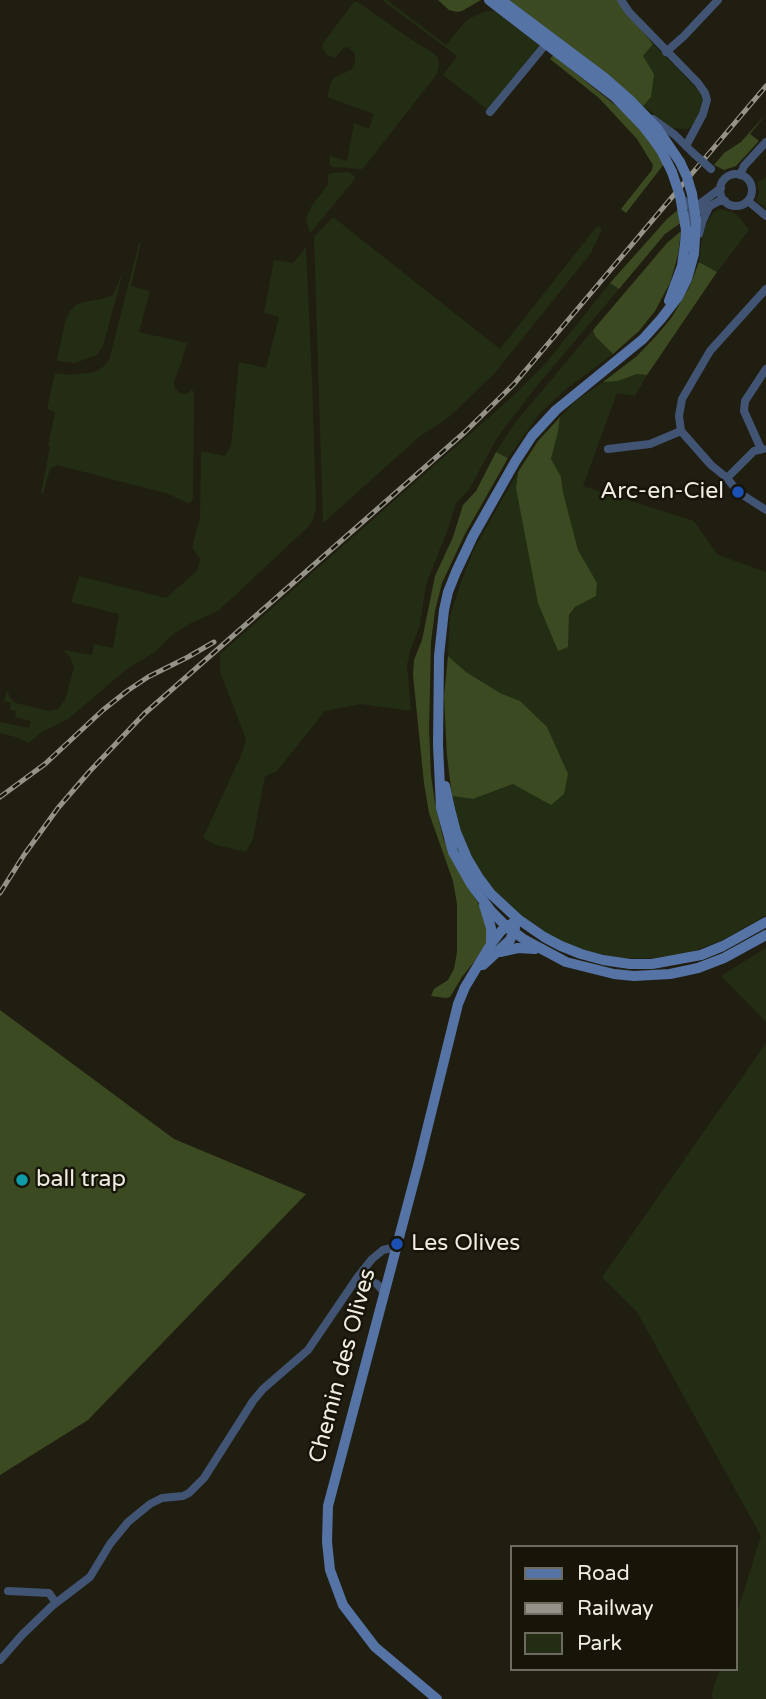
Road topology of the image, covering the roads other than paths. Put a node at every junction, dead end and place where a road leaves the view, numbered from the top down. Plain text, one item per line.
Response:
1 (489, 0) edge
2 (501, 0) edge
3 (621, 0) edge
4 (718, 0) edge
5 (547, 44) junction
6 (666, 51) junction
7 (490, 112) dead end
8 (644, 114) junction
9 (695, 129) junction
10 (675, 135) junction
11 (766, 142) edge
12 (689, 149) junction
13 (740, 175) junction
14 (722, 184) junction
15 (686, 201) junction
16 (725, 201) junction
17 (748, 201) junction
18 (709, 207) junction
19 (766, 216) edge
20 (694, 254) junction
21 (766, 289) edge
22 (661, 319) junction
23 (766, 369) edge
24 (681, 430) junction
25 (764, 448) edge
26 (608, 449) dead end
27 (727, 478) junction
28 (766, 510) edge
29 (438, 745) junction
30 (482, 899) junction
31 (518, 919) junction
32 (766, 922) edge
33 (510, 929) junction
34 (766, 935) edge
35 (494, 948) junction
36 (544, 951) junction
37 (396, 1247) junction
38 (357, 1278) junction
39 (384, 1292) junction
40 (8, 1591) dead end
41 (56, 1603) junction
42 (0, 1660) edge
43 (437, 1699) edge

1 - 5 main road
2 - 8 main road
3 - 6 street
4 - 6 street
5 - 7 street
5 - 15 main road, bridge
6 - 9 street
8 - 10 street
8 - 15 main road, bridge
9 - 10 street
9 - 12 street
10 - 12 street
11 - 13 street
12 - 14 street, bridge
13 - 14 street
13 - 17 street
14 - 15 street
14 - 16 street
15 - 18 street
15 - 20 main road
15 - 22 main road
16 - 17 street
16 - 18 street
17 - 19 street
18 - 20 street
20 - 22 main road
21 - 24 street
22 - 29 main road
23 - 25 street
24 - 26 street
24 - 27 street
25 - 27 street
27 - 28 street
29 - 30 main road
29 - 31 main road
30 - 33 main road
30 - 35 main road
31 - 32 main road
31 - 33 main road, Chemin des Olives
33 - 35 main road, Chemin des Olives
33 - 36 main road
34 - 36 main road
35 - 36 main road
35 - 37 main road, Chemin des Olives
37 - 38 street
37 - 39 main road, Chemin des Olives
38 - 39 street
38 - 41 street
39 - 43 main road, Chemin des Olives
40 - 41 street
41 - 42 street

